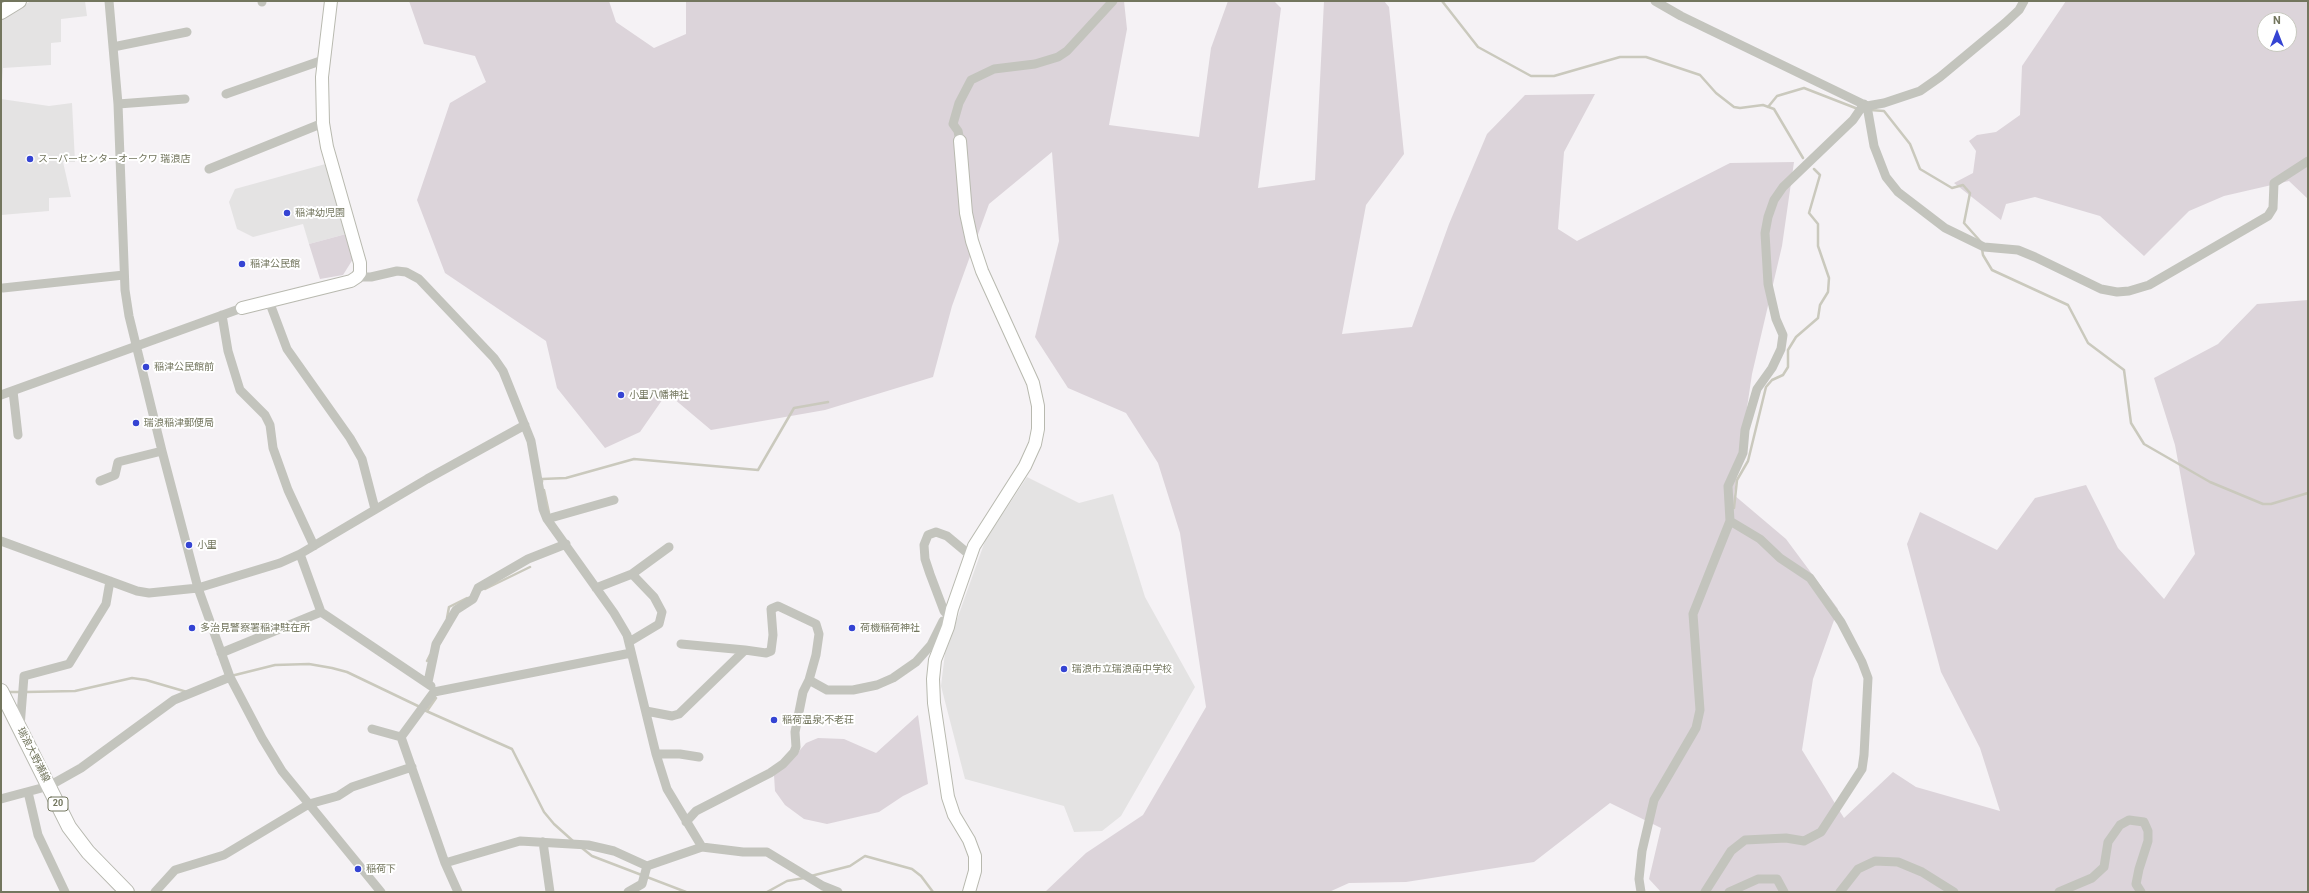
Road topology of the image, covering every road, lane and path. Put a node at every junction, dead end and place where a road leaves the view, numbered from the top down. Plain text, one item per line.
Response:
1 (19, 1) edge
2 (109, 1) edge
3 (331, 1) edge
4 (1113, 1) edge
5 (1655, 1) edge
6 (2024, 1) edge
7 (1, 12) edge
8 (187, 32) dead end
9 (113, 47) junction
10 (323, 60) junction
11 (226, 94) dead end
12 (185, 99) dead end
13 (118, 104) junction
14 (1866, 105) junction
15 (323, 123) junction
16 (960, 141) joint
17 (2308, 161) edge
18 (209, 169) dead end
19 (124, 275) junction
20 (357, 277) junction
21 (3, 288) dead end
22 (270, 301) junction
23 (242, 308) joint
24 (222, 315) junction
25 (136, 346) junction
26 (13, 391) junction
27 (1, 395) edge
28 (525, 425) junction
29 (18, 435) dead end
30 (162, 451) junction
31 (100, 480) dead end
32 (614, 500) dead end
33 (375, 509) junction
34 (547, 519) junction
35 (1730, 521) junction
36 (1, 540) edge
37 (566, 544) junction
38 (314, 546) junction
39 (669, 547) dead end
40 (300, 554) junction
41 (971, 556) junction
42 (632, 574) junction
43 (110, 581) junction
44 (198, 588) junction
45 (596, 588) junction
46 (321, 612) junction
47 (950, 619) junction
48 (629, 642) junction
49 (681, 644) dead end
50 (745, 650) junction
51 (220, 653) junction
52 (631, 653) junction
53 (229, 673) junction
54 (809, 680) junction
55 (428, 682) junction
56 (434, 692) junction
57 (4, 697) edge
58 (646, 711) junction
59 (20, 728) junction
60 (372, 729) dead end
61 (401, 737) junction
62 (656, 754) junction
63 (699, 757) dead end
64 (412, 767) junction
65 (49, 786) junction
66 (28, 792) junction
67 (1, 799) edge
68 (309, 804) junction
69 (686, 822) junction
70 (543, 842) junction
71 (702, 847) junction
72 (445, 863) junction
73 (647, 866) junction
74 (635, 890) edge
75 (65, 892) edge
76 (127, 892) edge
77 (155, 892) edge
78 (380, 892) edge
79 (458, 892) edge
80 (550, 892) edge
81 (838, 892) edge
82 (969, 892) edge
83 (1641, 892) edge
84 (1705, 892) edge
85 (1729, 892) edge
86 (1784, 892) edge
87 (1840, 892) edge
88 (1954, 892) edge
89 (2059, 892) edge
90 (2140, 892) edge

1 - 7 main road
2 - 9 street
3 - 10 street
4 - 16 street
5 - 14 street
6 - 14 street
8 - 9 street
9 - 13 street
10 - 11 street
10 - 15 street
12 - 13 street
13 - 19 street
14 - 17 street
14 - 35 street
15 - 18 street
15 - 20 street
16 - 41 street
19 - 21 street
19 - 25 street
20 - 22 street
20 - 28 street
22 - 23 street
22 - 33 street
23 - 24 street
24 - 25 street
24 - 38 street
25 - 26 street
25 - 30 street
26 - 27 street
26 - 29 street
28 - 33 street
28 - 34 street
30 - 31 street
30 - 44 street
32 - 34 street
33 - 38 street
34 - 37 street
35 - 83 street
35 - 84 street
36 - 43 street
37 - 45 street
37 - 55 street
38 - 40 street
39 - 42 street
40 - 44 street
40 - 46 street
41 - 47 street
41 - 47 street
42 - 45 street
42 - 48 street
43 - 44 street
43 - 59 street
44 - 51 street
45 - 48 street
46 - 51 street
46 - 55 street
47 - 54 street
47 - 82 street
48 - 52 street
49 - 50 street
50 - 54 street
50 - 58 street
51 - 53 street
52 - 56 street
52 - 58 street
53 - 65 street
53 - 68 street
54 - 69 street
55 - 56 street
56 - 61 street
57 - 59 main road, 瑞浪大野瀬線 / 20
58 - 62 street
59 - 65 main road, 瑞浪大野瀬線 / 20
60 - 61 street
61 - 64 street
62 - 63 street
62 - 69 street
64 - 68 street
64 - 72 street
65 - 66 street
65 - 76 main road, 瑞浪大野瀬線 / 20
66 - 67 street
66 - 75 street
68 - 77 street
68 - 78 street
69 - 71 street
70 - 72 street
70 - 73 street
70 - 80 street
71 - 73 street
71 - 81 street
72 - 79 street
73 - 74 street
85 - 86 street
87 - 88 street
89 - 90 street

